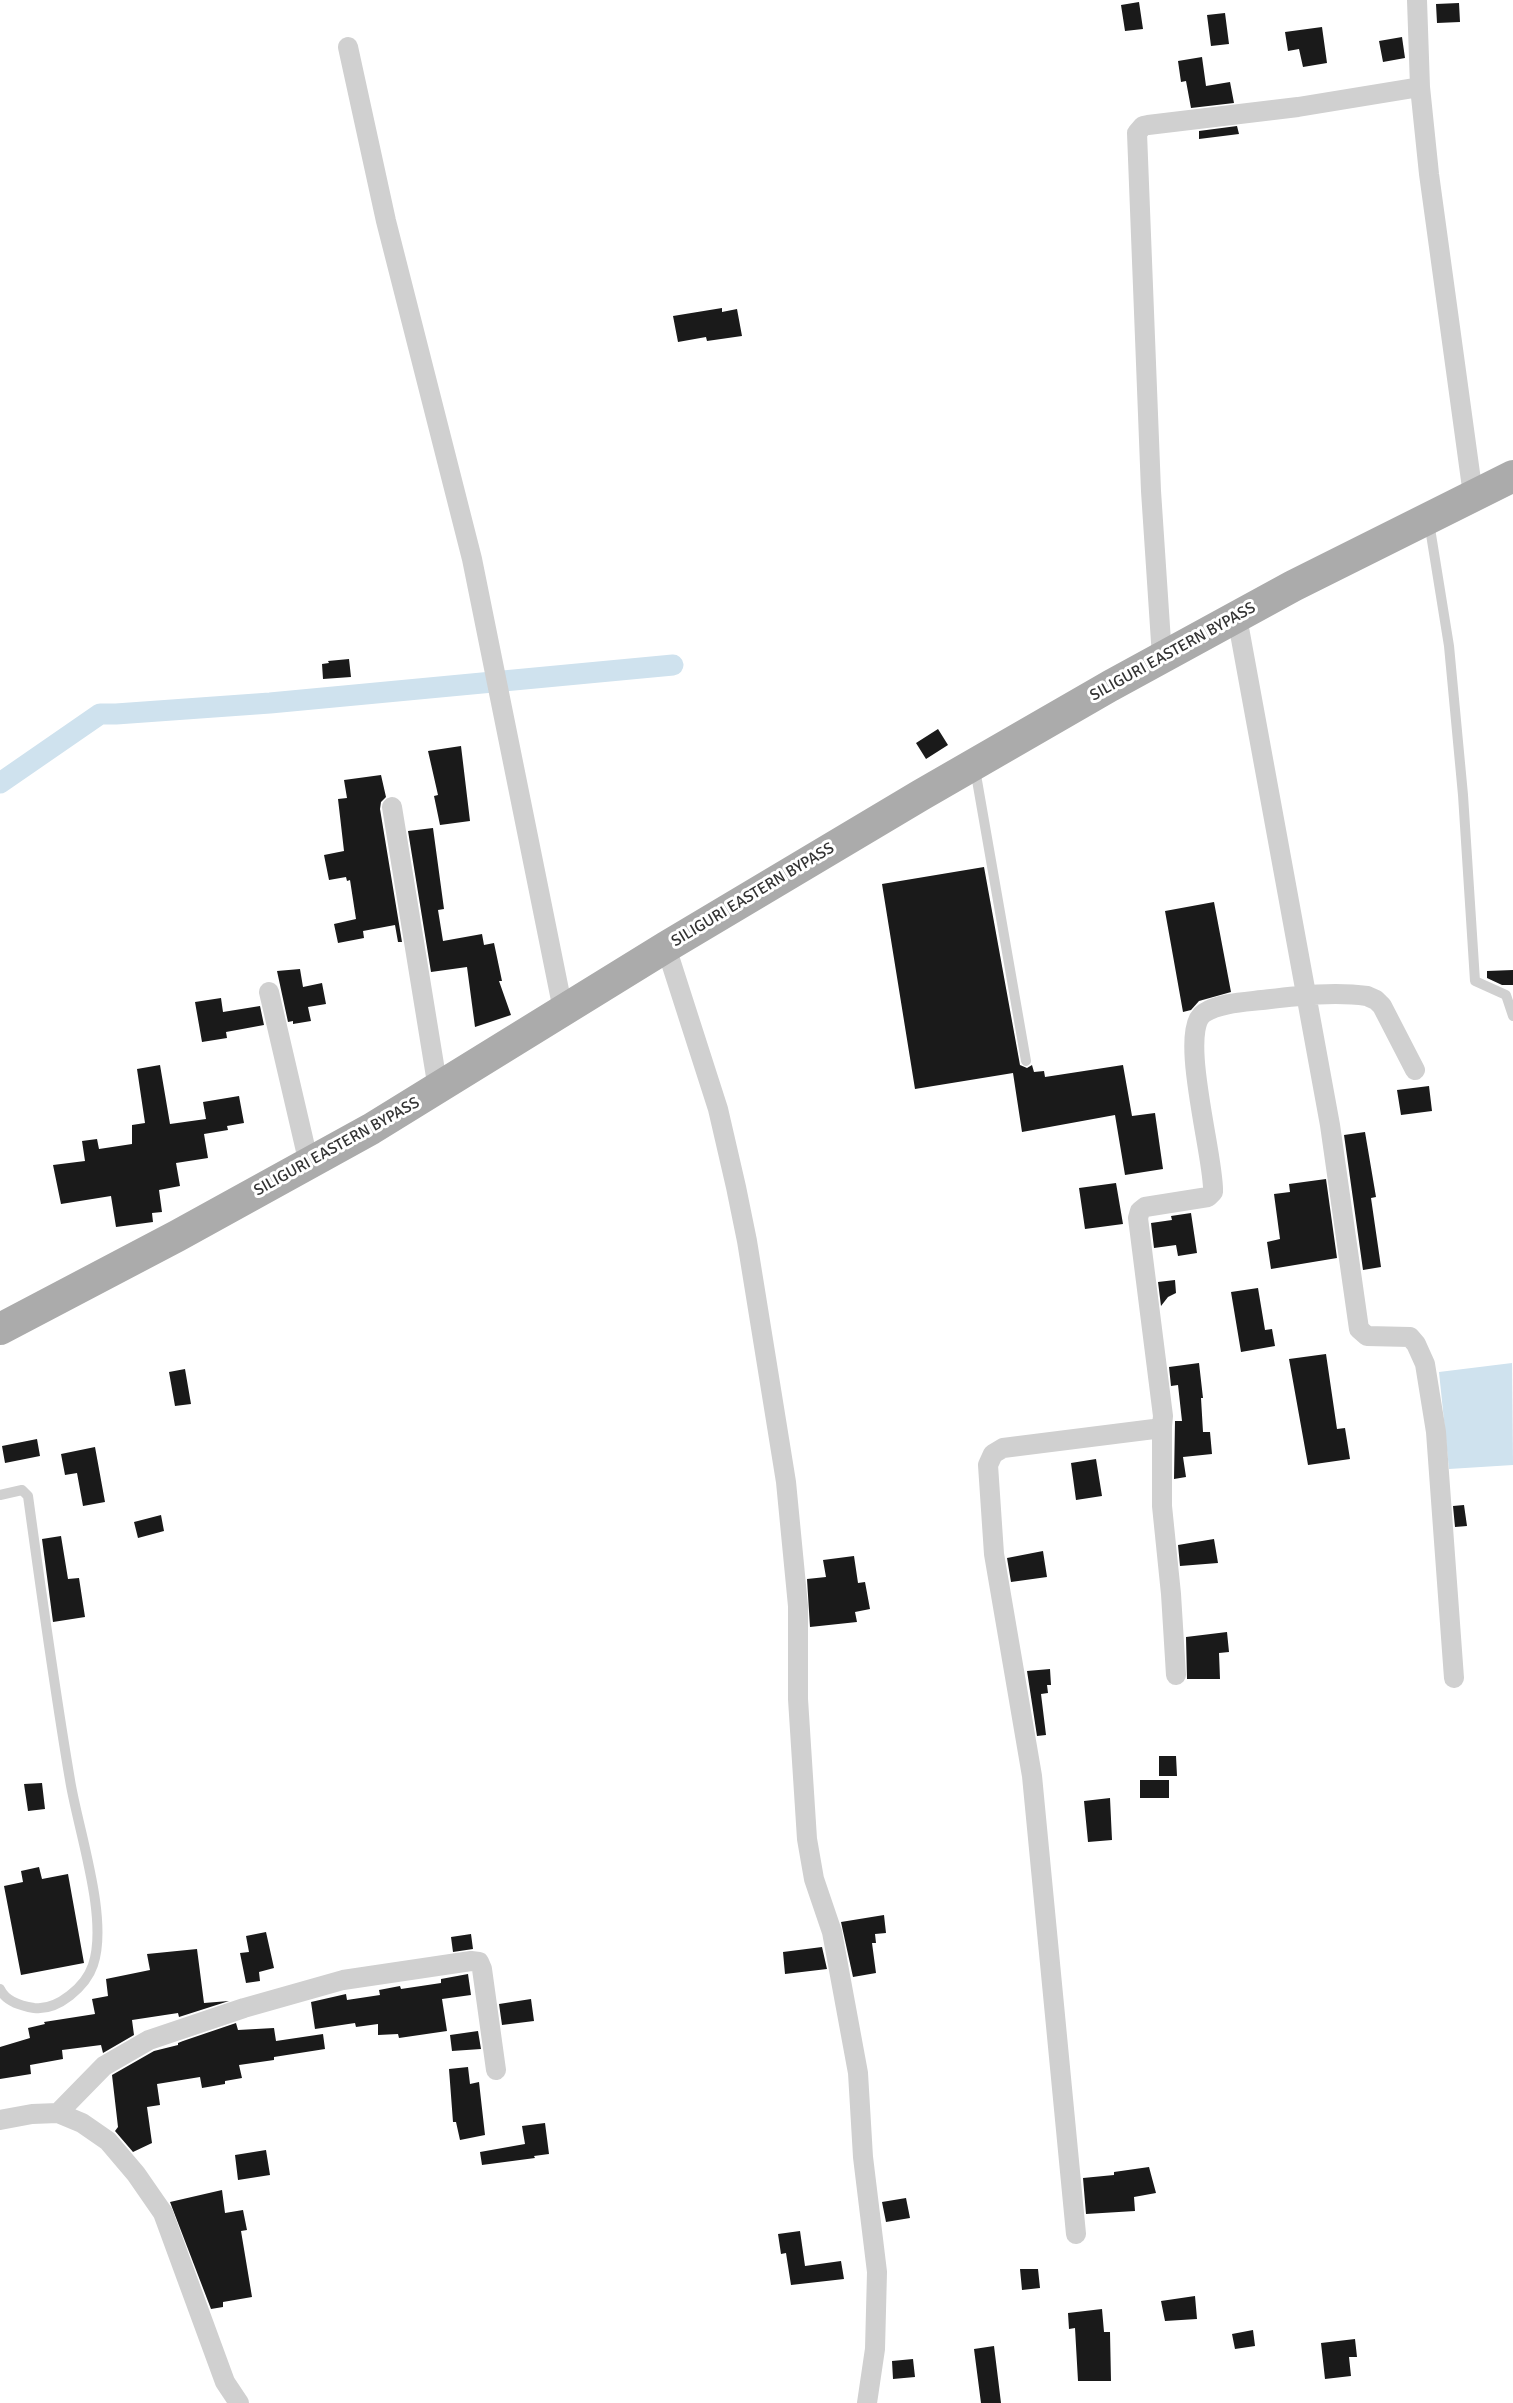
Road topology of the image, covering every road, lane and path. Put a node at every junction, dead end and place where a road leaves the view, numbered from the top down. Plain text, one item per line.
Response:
1 (1417, 0) edge
2 (348, 47) dead end
3 (1420, 87) junction
4 (1513, 476) edge
5 (1473, 495) junction
6 (1428, 518) junction
7 (1237, 617) junction
8 (1162, 657) junction
9 (974, 764) junction
10 (392, 807) dead end
11 (666, 947) junction
12 (269, 992) dead end
13 (1305, 995) junction
14 (562, 1010) junction
15 (1513, 1016) edge
16 (1026, 1061) dead end
17 (1415, 1070) dead end
18 (438, 1089) junction
19 (309, 1164) junction
20 (0, 1329) edge
21 (1162, 1426) junction
22 (0, 1495) edge
23 (1176, 1675) dead end
24 (1454, 1678) dead end
25 (0, 1989) edge
26 (496, 2070) dead end
27 (58, 2113) junction
28 (0, 2120) edge
29 (1076, 2234) dead end
30 (239, 2403) edge
31 (867, 2403) edge

1 - 3 street
2 - 14 street
3 - 5 street
3 - 8 street
4 - 5 main road, SILIGURI EASTERN BYPASS
5 - 6 main road, SILIGURI EASTERN BYPASS
6 - 7 main road, SILIGURI EASTERN BYPASS
6 - 15 lane
7 - 8 main road, SILIGURI EASTERN BYPASS
7 - 13 street
8 - 9 main road, SILIGURI EASTERN BYPASS
9 - 11 main road, SILIGURI EASTERN BYPASS
9 - 16 lane
10 - 18 street
11 - 14 main road, SILIGURI EASTERN BYPASS
11 - 31 street
12 - 19 street
13 - 17 street
13 - 21 street
13 - 24 street
14 - 18 main road, SILIGURI EASTERN BYPASS
18 - 19 main road, SILIGURI EASTERN BYPASS
19 - 20 main road, SILIGURI EASTERN BYPASS
21 - 23 street
21 - 29 street
22 - 25 lane
26 - 27 street
27 - 28 street
27 - 30 street

